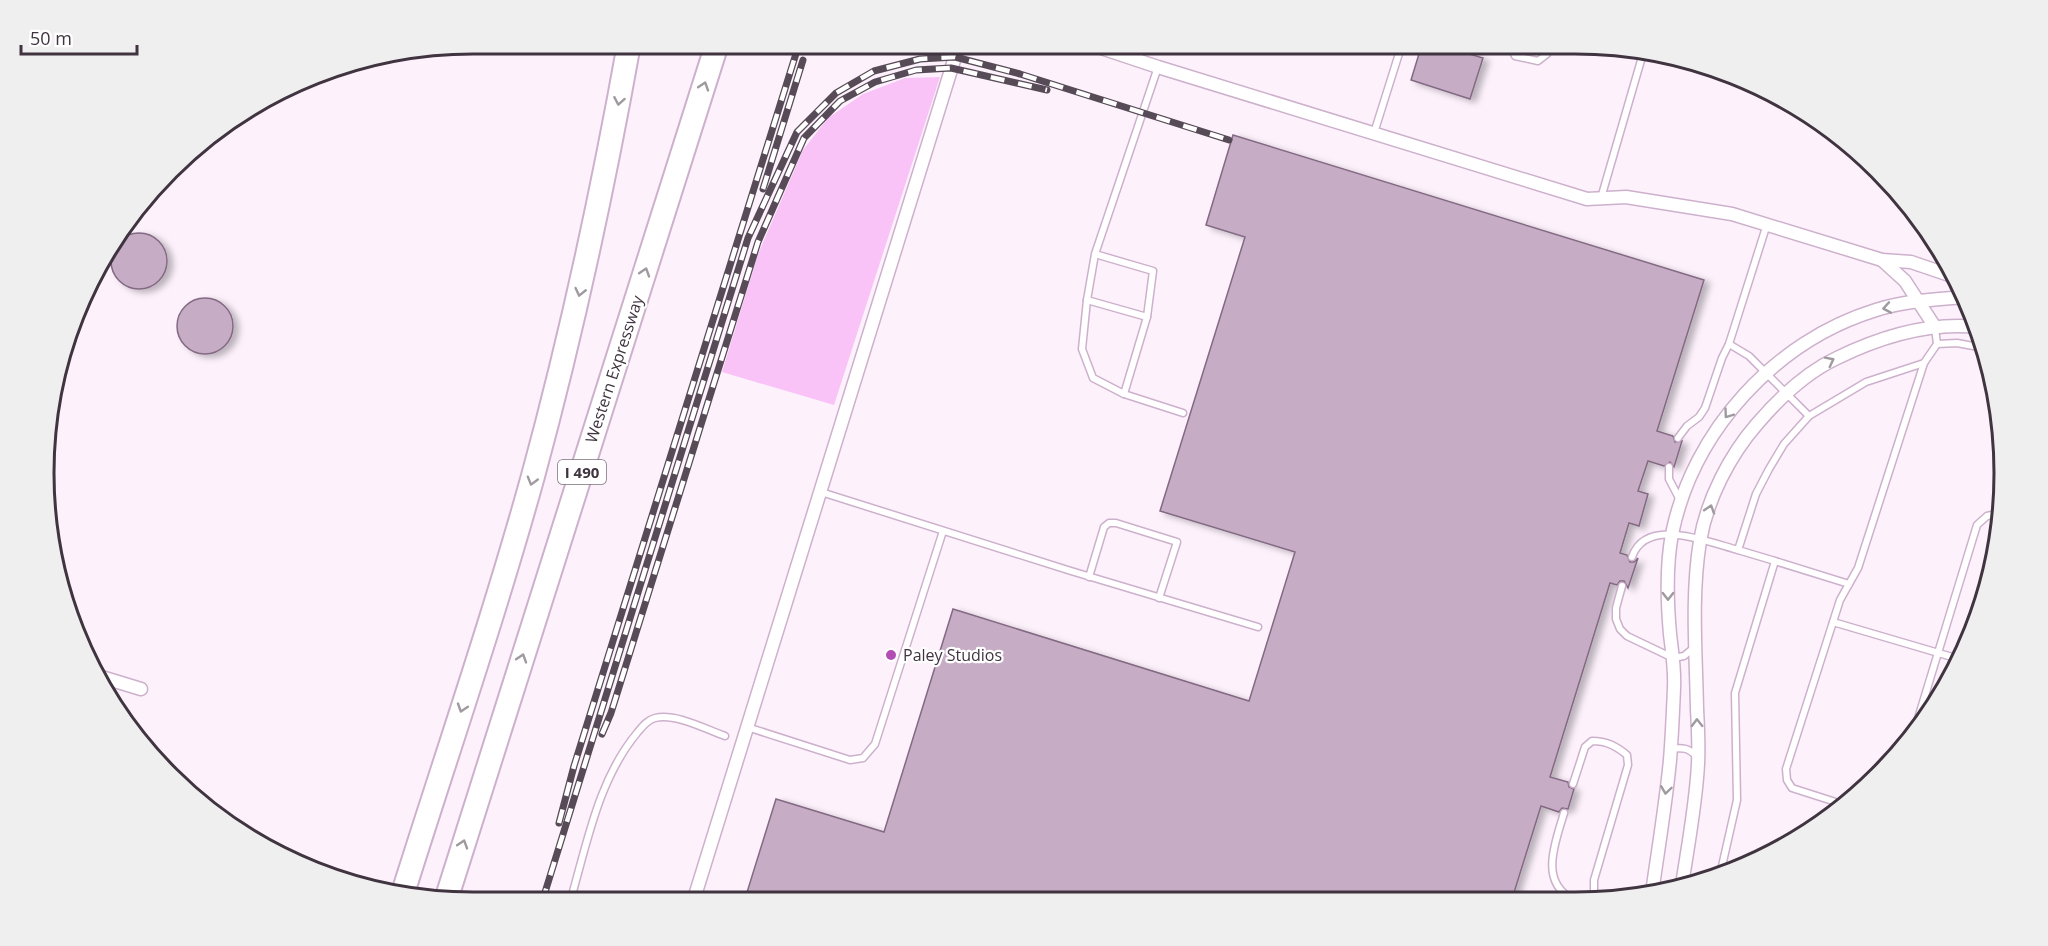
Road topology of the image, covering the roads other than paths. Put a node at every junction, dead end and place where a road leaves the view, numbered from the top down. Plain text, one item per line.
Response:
1 (627, 54) edge
2 (708, 54) edge
3 (957, 54) edge
4 (1119, 54) edge
5 (1399, 54) edge
6 (1514, 54) edge
7 (1547, 54) edge
8 (1641, 60) edge
9 (1158, 67) junction
10 (1374, 134) junction
11 (1601, 198) junction
12 (1767, 224) junction
13 (1095, 254) junction
14 (1882, 260) junction
15 (1943, 273) edge
16 (1955, 298) edge
17 (1087, 300) junction
18 (1918, 302) junction
19 (1147, 318) junction
20 (1967, 326) edge
21 (1935, 327) junction
22 (1729, 344) junction
23 (1937, 344) junction
24 (1974, 346) edge
25 (1924, 363) junction
26 (1766, 372) junction
27 (1786, 392) junction
28 (1124, 394) junction
29 (1183, 413) dead end
30 (1809, 416) junction
31 (1678, 438) dead end
32 (1669, 467) dead end
33 (820, 492) junction
34 (1682, 503) junction
35 (1991, 515) edge
36 (943, 531) junction
37 (1672, 534) junction
38 (1700, 540) junction
39 (1738, 550) junction
40 (1632, 557) dead end
41 (1775, 561) junction
42 (1089, 577) junction
43 (1848, 584) junction
44 (1622, 586) dead end
45 (1159, 598) junction
46 (1833, 622) junction
47 (1258, 627) dead end
48 (1696, 646) junction
49 (1939, 653) junction
50 (1952, 657) edge
51 (1673, 658) junction
52 (108, 679) edge
53 (141, 689) dead end
54 (1922, 708) edge
55 (747, 727) junction
56 (725, 735) dead end
57 (1671, 749) junction
58 (1698, 759) junction
59 (1573, 784) dead end
60 (1834, 802) edge
61 (1564, 813) dead end
62 (1722, 865) edge
63 (1683, 878) edge
64 (1653, 885) edge
65 (405, 886) edge
66 (449, 891) edge
67 (1594, 891) edge
68 (573, 892) edge
69 (696, 892) edge
70 (1562, 892) edge

1 -> 65 highway, I 490
66 -> 2 highway, Western Expressway / I 490
3 - 33 street
4 - 9 street
5 - 10 lane
6 - 7 lane
8 - 11 lane
9 - 10 street
9 - 13 lane
10 - 11 street
11 - 12 street
12 - 14 street
12 - 22 lane
13 - 17 lane
13 - 19 lane
14 - 15 street
14 - 18 street
16 - 18 street
17 - 19 lane
17 - 28 lane
18 - 21 street
18 -> 26 street
19 - 28 lane
20 - 21 street
21 - 23 lane
27 -> 21 street
22 - 26 lane
22 - 31 lane
23 - 24 lane
23 - 25 lane
25 - 30 lane
25 - 43 lane
26 - 27 lane
26 -> 34 street
27 - 30 lane
38 -> 27 street
28 - 29 lane
30 - 39 lane
32 - 34 lane
33 - 36 lane
33 - 55 street
34 - 37 street
35 - 49 lane
36 - 42 lane
36 - 55 lane
37 - 38 lane
37 - 40 lane
37 -> 51 street
38 - 39 lane
38 - 48 street
39 - 41 lane
41 - 43 lane
41 - 62 lane
42 - 45 lane
42 - 45 lane
43 - 46 lane
44 - 51 lane
45 - 47 lane
46 - 49 lane
46 - 60 lane
48 - 51 lane
58 -> 48 street
49 - 50 lane
49 - 54 lane
51 - 57 street
52 - 53 street
55 - 69 street
56 - 68 lane
57 - 58 lane
57 -> 64 street
58 - 63 street
59 - 67 lane
61 - 70 lane

